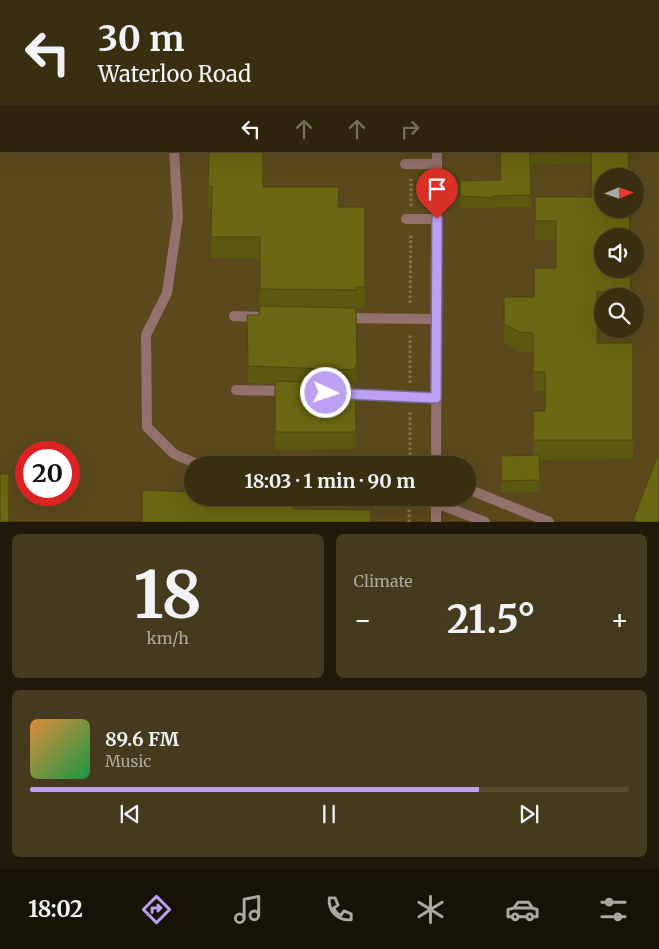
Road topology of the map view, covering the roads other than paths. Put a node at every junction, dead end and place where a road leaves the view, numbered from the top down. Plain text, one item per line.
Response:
1 (174, 152) edge
2 (437, 152) edge
3 (405, 164) dead end
4 (437, 164) junction
5 (406, 219) dead end
6 (437, 219) junction
7 (234, 316) dead end
8 (272, 317) edge
9 (330, 318) edge
10 (437, 318) junction
11 (236, 390) dead end
12 (302, 392) edge
13 (328, 393) edge
14 (436, 398) junction
15 (436, 456) edge
16 (184, 458) edge
17 (476, 492) edge
18 (436, 506) edge
19 (449, 506) edge
20 (436, 522) edge
21 (485, 522) edge
22 (549, 522) edge

1 - 16 street
2 - 4 street
3 - 4 street
4 - 6 street
5 - 6 street
6 - 10 street
7 - 8 street
9 - 10 street
10 - 14 street
11 - 12 street
13 - 14 street
14 - 15 street
17 - 22 street
18 - 20 street
19 - 21 street

